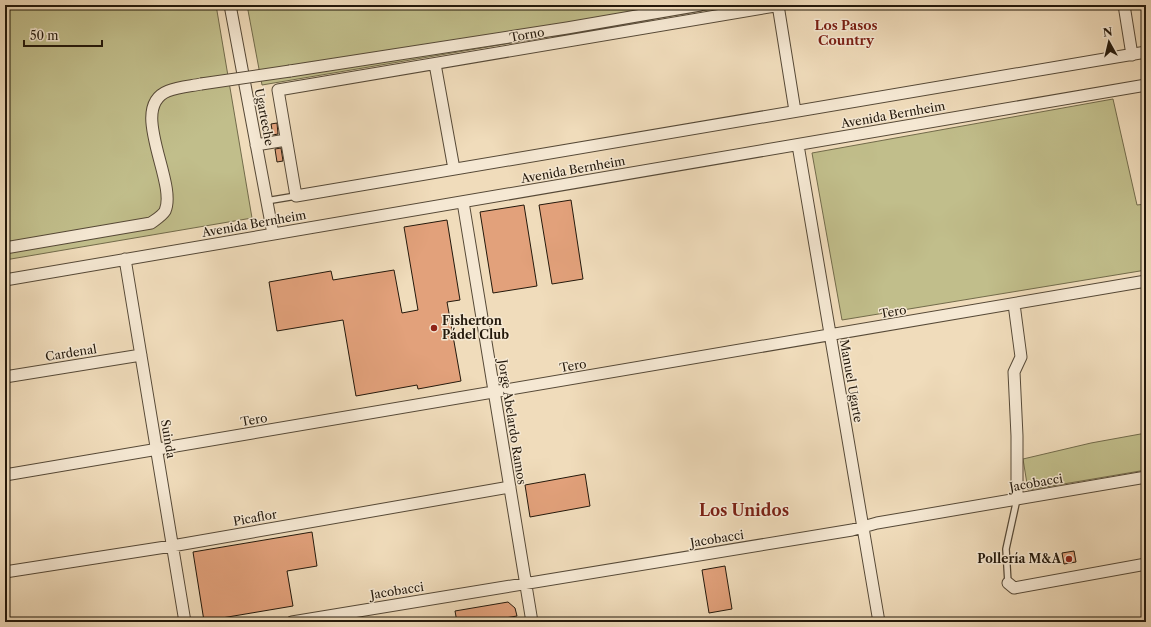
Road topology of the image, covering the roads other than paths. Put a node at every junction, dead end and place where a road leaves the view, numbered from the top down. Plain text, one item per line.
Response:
1 (230, 5) edge
2 (700, 5) edge
3 (779, 5) edge
4 (1124, 5) edge
5 (1146, 52) edge
6 (1132, 54) junction
7 (435, 64) junction
8 (1146, 85) edge
9 (795, 112) junction
10 (286, 140) junction
11 (256, 144) junction
12 (798, 145) junction
13 (454, 169) junction
14 (296, 196) junction
15 (266, 201) junction
16 (463, 202) junction
17 (273, 234) junction
18 (5, 248) edge
19 (125, 259) junction
20 (5, 280) edge
21 (1146, 281) edge
22 (1014, 304) junction
23 (830, 336) junction
24 (141, 354) junction
25 (5, 377) edge
26 (494, 392) junction
27 (156, 449) junction
28 (5, 475) edge
29 (1146, 477) edge
30 (510, 487) junction
31 (1017, 499) junction
32 (864, 527) junction
33 (172, 546) junction
34 (1146, 564) edge
35 (5, 572) edge
36 (1008, 583) joint
37 (525, 584) junction
38 (185, 622) edge
39 (292, 622) edge
40 (532, 622) edge
41 (879, 622) edge

1 - 11 street, Ugarteche
2 - 18 street, bridge
3 - 7 street, Torno
3 - 9 street
4 - 6 street
5 - 6 street
6 - 9 street
7 - 10 street, Torno
7 - 13 street
8 - 12 street, Avenida Bernheim
9 - 13 street
10 - 11 street
10 - 14 street
11 - 15 street, Ugarteche
12 - 16 street, Avenida Bernheim
12 - 23 street, Manuel Ugarte
13 - 14 street
14 - 15 lane
15 - 17 street, Ugarteche
16 - 17 street, Avenida Bernheim
16 - 26 street, Jorge Abelardo Ramos
17 - 19 street, Avenida Bernheim
19 - 20 street, Avenida Bernheim
19 - 24 street, Suinda
21 - 22 street, Tero
22 - 23 street, Tero
22 - 31 street
23 - 26 street, Tero
23 - 32 street, Manuel Ugarte
24 - 25 street, Cardenal
24 - 27 street, Suinda
26 - 27 street, Tero
26 - 30 street, Jorge Abelardo Ramos
27 - 28 street, Tero
27 - 33 street, Suinda
29 - 31 street, Jacobacci
30 - 33 street, Picaflor
30 - 37 street, Jorge Abelardo Ramos
31 - 32 street, Jacobacci
31 - 36 lane
32 - 37 street, Jacobacci
32 - 41 street, Manuel Ugarte
33 - 35 street, Picaflor
33 - 38 street, Suinda
34 - 36 street
37 - 39 street, Jacobacci
37 - 40 street, Jorge Abelardo Ramos

